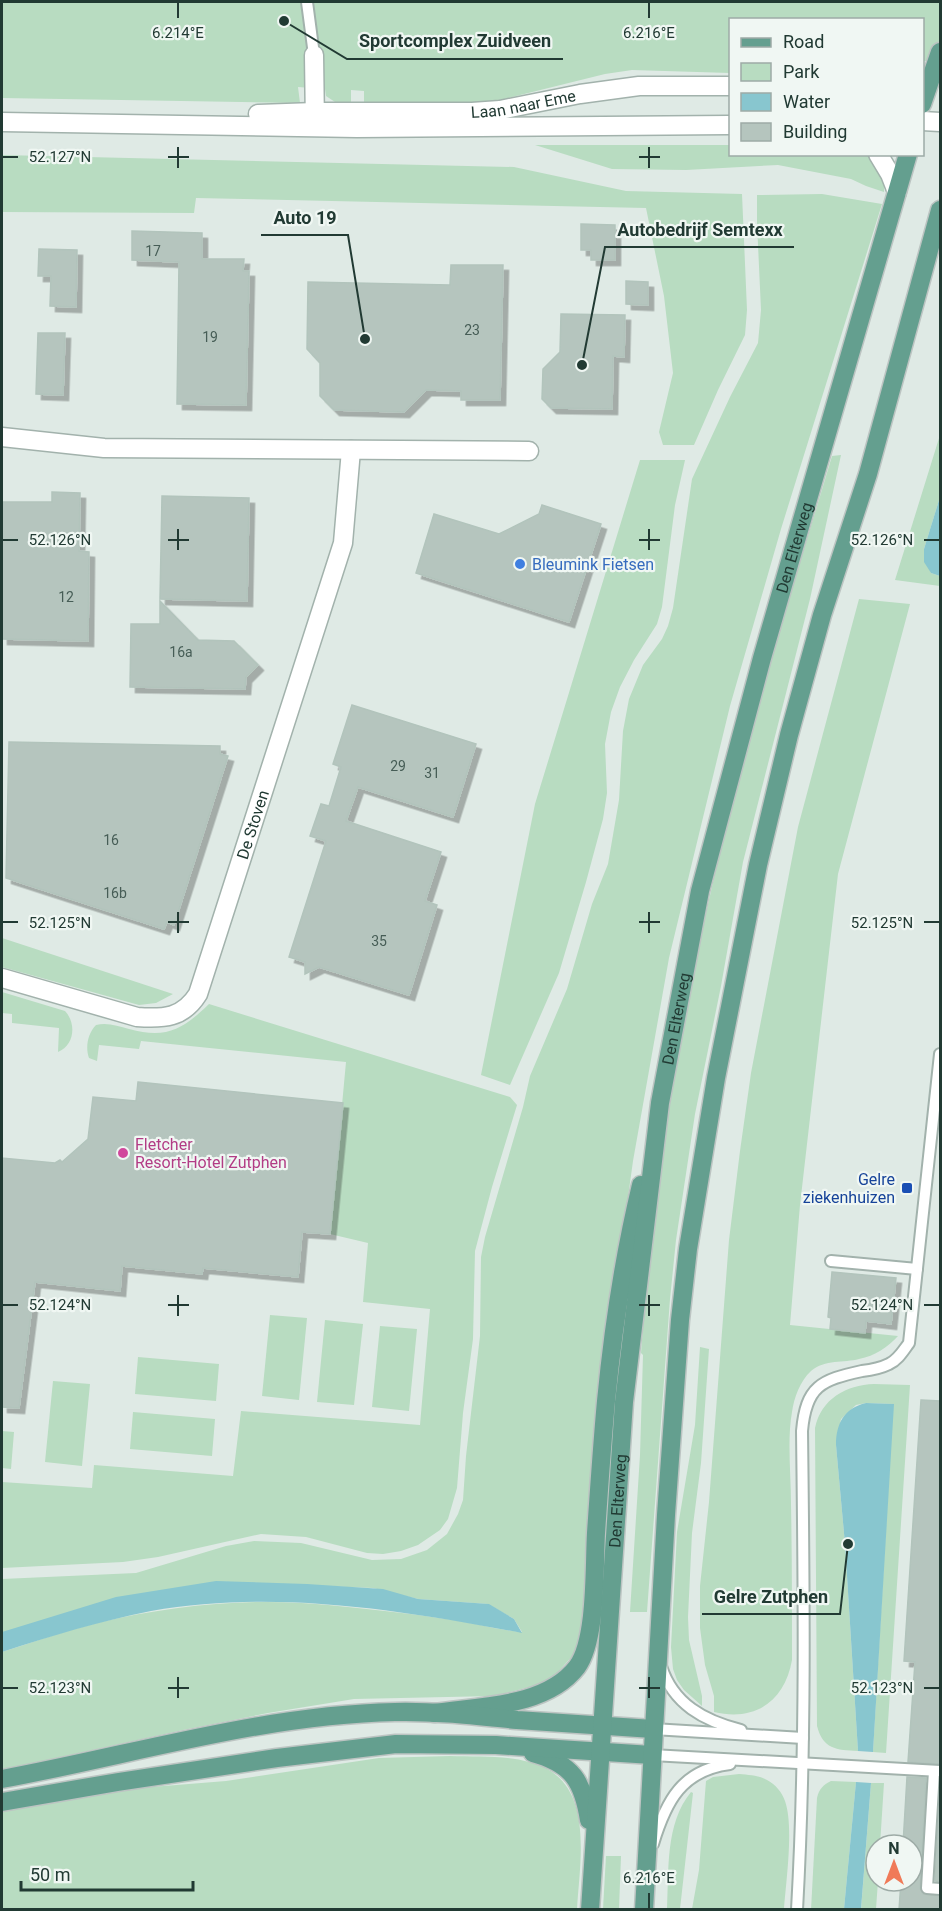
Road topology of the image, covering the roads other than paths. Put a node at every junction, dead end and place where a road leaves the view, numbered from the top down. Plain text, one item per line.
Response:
1 (307, 2) edge
2 (940, 52) edge
3 (314, 55) joint
4 (729, 86) edge
5 (928, 92) edge
6 (315, 119) junction
7 (924, 121) edge
8 (2, 122) edge
9 (940, 122) edge
10 (729, 125) edge
11 (879, 156) edge
12 (907, 156) edge
13 (897, 192) junction
14 (940, 210) edge
15 (2, 437) edge
16 (351, 450) junction
17 (529, 451) dead end
18 (2, 978) edge
19 (940, 1054) edge
20 (660, 1103) junction
21 (831, 1261) dead end
22 (917, 1269) junction
23 (658, 1655) junction
24 (434, 1713) junction
25 (602, 1725) junction
26 (653, 1729) junction
27 (767, 1736) junction
28 (803, 1738) junction
29 (496, 1745) junction
30 (600, 1752) junction
31 (652, 1755) junction
32 (766, 1761) junction
33 (802, 1763) junction
34 (937, 1771) edge
35 (2, 1779) edge
36 (2, 1802) edge
37 (593, 1867) junction
38 (645, 1871) junction
39 (940, 1889) edge
40 (590, 1910) edge
41 (644, 1910) edge
42 (797, 1910) edge

1 - 3 lane
2 - 5 main road
3 - 6 street
4 - 6 street, Laan naar Eme
6 - 8 street, Laan naar Eme
6 - 10 street, Laan naar Eme
7 - 9 street
11 - 13 street
12 - 13 main road, Den Elterweg
13 - 20 main road, Den Elterweg
14 - 23 main road
15 - 16 street
16 - 17 street
16 - 18 street, De Stoven
19 - 22 lane
20 - 24 main road
20 - 25 main road, Den Elterweg
21 - 22 lane
22 - 28 lane
23 - 26 main road
23 - 27 lane
24 - 25 main road
24 - 35 main road
25 - 26 main road
25 - 30 main road, Den Elterweg
26 - 27 lane
26 - 31 main road
27 - 28 lane
28 - 33 lane
29 - 30 main road
29 - 36 main road
29 - 37 main road
30 - 31 main road
30 - 37 main road, Den Elterweg
31 - 32 lane
31 - 38 main road
32 - 33 lane
32 - 38 lane
33 - 34 lane
33 - 42 lane
34 - 39 lane
37 - 40 main road, Den Elterweg
38 - 41 main road

